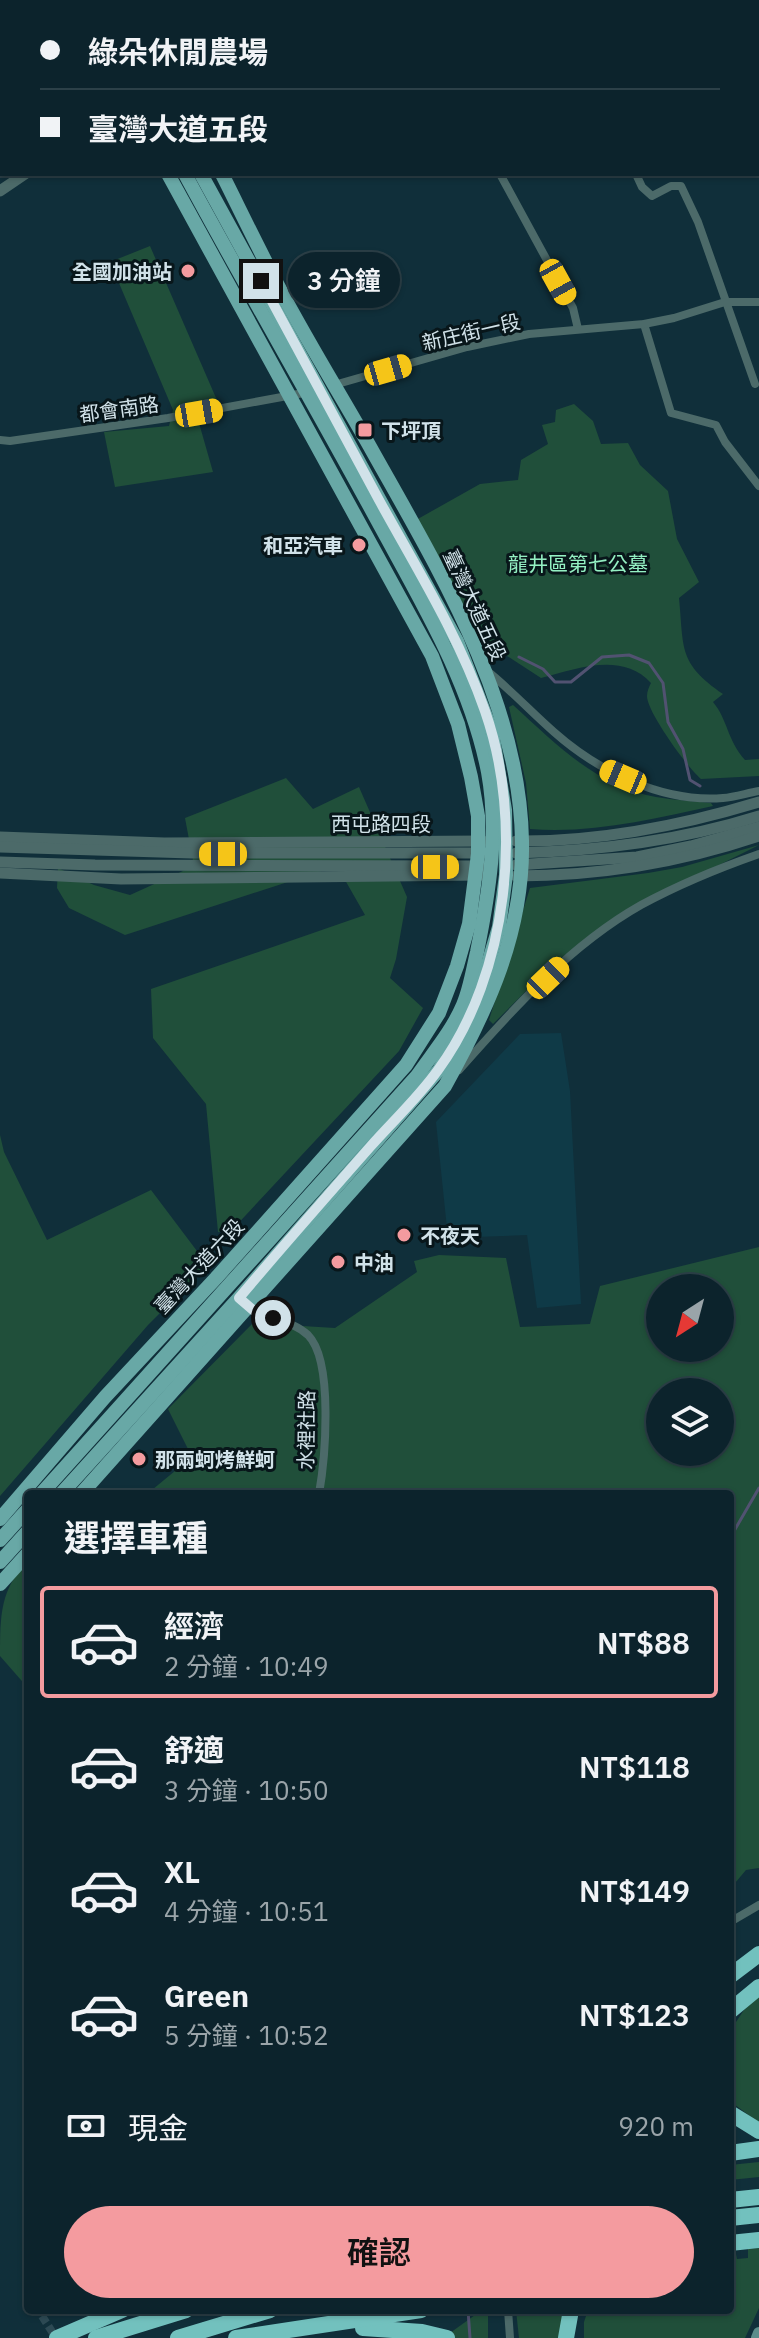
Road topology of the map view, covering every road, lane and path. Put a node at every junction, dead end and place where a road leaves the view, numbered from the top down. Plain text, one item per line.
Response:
1 (22, 176) edge
2 (169, 176) edge
3 (186, 176) edge
4 (202, 176) edge
5 (223, 176) edge
6 (501, 176) edge
7 (637, 176) edge
8 (0, 191) edge
9 (725, 302) junction
10 (759, 302) edge
11 (644, 324) junction
12 (578, 329) junction
13 (755, 384) dead end
14 (321, 388) junction
15 (292, 397) junction
16 (0, 440) edge
17 (759, 486) edge
18 (457, 641) junction
19 (483, 667) junction
20 (759, 791) edge
21 (759, 802) edge
22 (759, 816) edge
23 (758, 834) edge
24 (0, 837) edge
25 (492, 841) junction
26 (522, 841) junction
27 (111, 842) junction
28 (0, 847) edge
29 (175, 853) junction
30 (623, 853) junction
31 (759, 854) edge
32 (382, 860) junction
33 (0, 862) edge
34 (95, 865) junction
35 (0, 873) edge
36 (482, 875) junction
37 (513, 876) junction
38 (177, 878) junction
39 (425, 1038) joint
40 (444, 1038) joint
41 (445, 1086) junction
42 (221, 1282) junction
43 (244, 1302) junction
44 (25, 1490) edge
45 (44, 1490) edge
46 (65, 1490) edge
47 (84, 1490) edge
48 (320, 1490) edge
49 (24, 1491) edge
50 (24, 1513) edge
51 (0, 1519) edge
52 (24, 1535) edge
53 (0, 1540) edge
54 (24, 1557) edge
55 (0, 1562) edge
56 (0, 1584) edge
57 (759, 1905) edge
58 (734, 1920) edge
59 (759, 1954) edge
60 (734, 1973) edge
61 (759, 1987) edge
62 (734, 2008) edge
63 (734, 2115) edge
64 (759, 2131) edge
65 (759, 2149) edge
66 (734, 2152) edge
67 (754, 2197) edge
68 (734, 2200) edge
69 (759, 2215) edge
70 (734, 2218) edge
71 (759, 2240) edge
72 (734, 2243) edge
73 (113, 2314) edge
74 (173, 2314) edge
75 (257, 2314) edge
76 (400, 2314) edge
77 (508, 2314) edge
78 (570, 2314) edge
79 (265, 2334) junction
80 (57, 2338) edge
81 (96, 2338) edge
82 (178, 2338) edge
83 (236, 2338) edge
84 (447, 2338) edge
85 (510, 2338) edge
86 (566, 2338) edge

1 - 8 street
2 - 15 main road, 臺灣大道五段
3 - 14 main road, 臺灣大道五段
4 - 14 main road, 臺灣大道五段
5 - 14 main road, 臺灣大道五段
6 - 12 street
7 - 9 street
9 - 10 street, 新庄街一段
9 - 11 street, 新庄街一段
9 - 13 street
11 - 12 street, 新庄街一段
11 - 17 street
12 - 14 street, 新庄街一段
14 - 15 street, 都會南路
14 - 18 main road, 臺灣大道五段
14 - 19 main road, 臺灣大道五段
14 - 25 main road, 臺灣大道五段
15 - 16 street, 都會南路
15 - 25 main road, 臺灣大道五段
18 - 19 street
18 - 25 main road, 臺灣大道五段
19 - 20 street
19 - 26 main road, 臺灣大道五段
21 - 26 street, 西屯路四段
22 - 30 street, 西屯路四段
23 - 30 street, 西屯路四段
23 - 37 street, 西屯路四段
24 - 27 street, 西屯路四段
25 - 26 street, 西屯路四段
25 - 27 street, 西屯路四段
25 - 36 main road, 臺灣大道五段
25 - 37 main road, 臺灣大道五段
26 - 37 main road, 臺灣大道五段
27 - 29 street
28 - 29 street, 西屯路四段
29 - 32 street, 西屯路四段
30 - 32 street, 西屯路四段
31 - 41 street
32 - 34 street, 西屯路四段
33 - 34 street, 西屯路四段
34 - 38 street
35 - 38 street, 西屯路四段
36 - 37 street, 西屯路四段
36 - 38 street, 西屯路四段
36 - 39 main road, 臺灣大道五段
36 - 40 main road, 臺灣大道五段
37 - 41 main road, 臺灣大道五段
37 - 43 main road, 臺灣大道五段
39 - 42 main road, 臺灣大道六段
40 - 42 main road, 臺灣大道六段
41 - 43 main road
42 - 43 street, 水裡社路
42 - 44 main road, 臺灣大道六段
42 - 45 main road, 臺灣大道六段
43 - 46 main road
43 - 47 main road
43 - 48 street, 水裡社路
49 - 51 main road, 臺灣大道六段
50 - 53 main road
52 - 55 main road
54 - 56 main road
57 - 58 street
59 - 60 highway
61 - 62 highway
63 - 64 highway
65 - 66 highway
67 - 68 highway
69 - 70 highway
71 - 72 highway
73 - 80 highway
74 - 81 highway
75 - 82 highway
76 - 79 highway
77 - 85 street
78 - 86 highway
79 - 83 highway
79 - 84 highway

